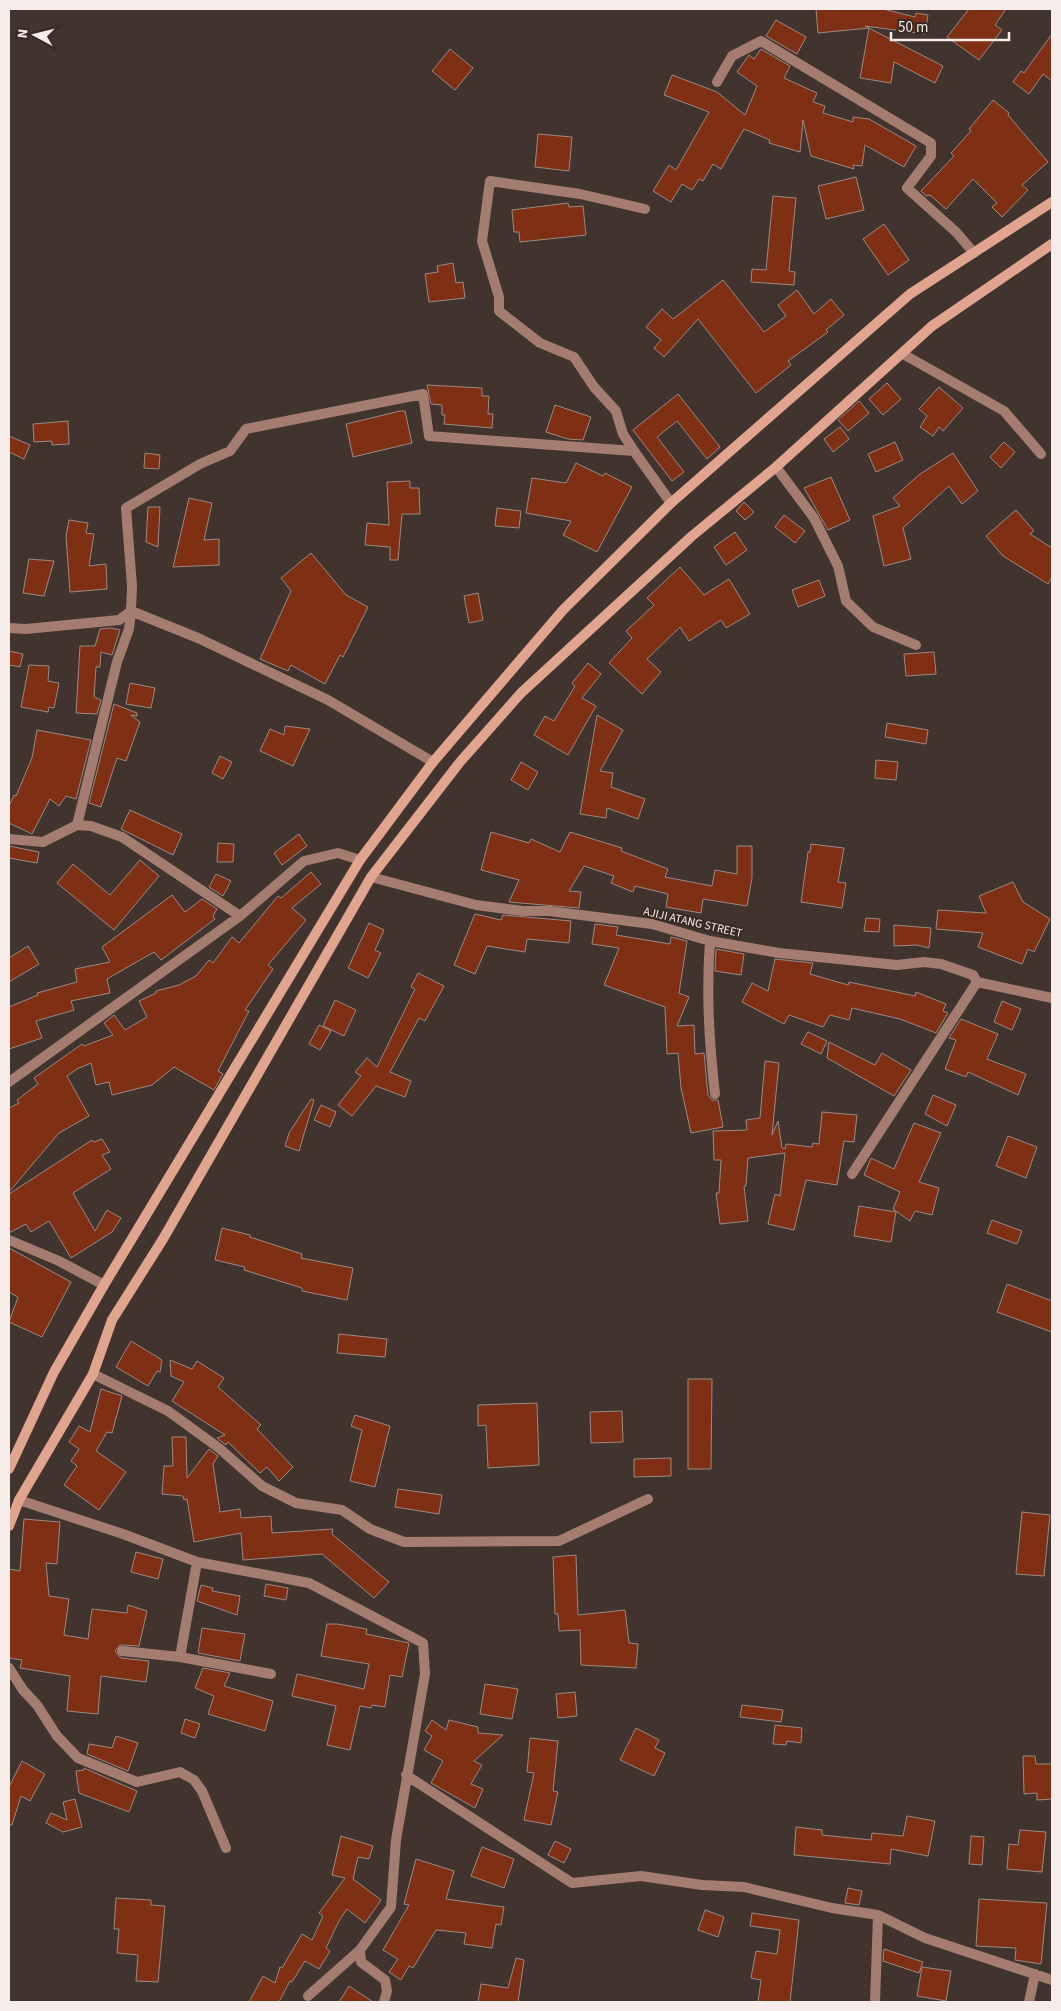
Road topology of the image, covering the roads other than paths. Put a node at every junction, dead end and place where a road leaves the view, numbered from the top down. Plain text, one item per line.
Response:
1 (717, 82) dead end
2 (1052, 202) edge
3 (645, 209) dead end
4 (1052, 244) edge
5 (974, 253) junction
6 (903, 354) junction
7 (634, 451) junction
8 (1041, 454) dead end
9 (776, 467) junction
10 (671, 503) junction
11 (131, 611) junction
12 (9, 628) edge
13 (916, 645) dead end
14 (433, 762) junction
15 (77, 825) junction
16 (9, 839) edge
17 (360, 860) junction
18 (371, 877) junction
19 (240, 916) junction
20 (710, 941) junction
21 (977, 982) junction
22 (1052, 998) edge
23 (9, 1082) edge
24 (715, 1094) dead end
25 (852, 1174) dead end
26 (9, 1240) edge
27 (104, 1285) junction
28 (93, 1374) junction
29 (9, 1469) edge
30 (648, 1499) dead end
31 (19, 1500) junction
32 (9, 1526) edge
33 (197, 1562) junction
34 (122, 1651) dead end
35 (180, 1657) junction
36 (9, 1668) edge
37 (271, 1674) dead end
38 (406, 1775) junction
39 (226, 1848) dead end
40 (878, 1915) junction
41 (360, 1950) junction
42 (1035, 1974) junction
43 (1052, 1980) edge
44 (308, 1996) dead end
45 (384, 2002) edge
46 (875, 2002) edge
47 (1029, 2002) edge

1 - 5 street
2 - 5 main road
3 - 7 street
4 - 6 main road
5 - 10 main road
6 - 8 street
6 - 9 main road
7 - 10 street
7 - 11 street
9 - 13 street
9 - 18 main road
10 - 14 main road
11 - 12 street
11 - 14 street
11 - 15 street
14 - 17 main road
15 - 16 street
15 - 19 street
17 - 19 street
17 - 27 main road
18 - 20 street, AJIJI ATANG STREET
18 - 28 main road
19 - 23 street
20 - 21 street, AJIJI ATANG STREET
20 - 24 street
21 - 22 street, AJIJI ATANG STREET
21 - 25 street
26 - 27 street
27 - 29 main road
28 - 30 street
28 - 31 main road
31 - 32 main road
31 - 33 street
33 - 35 street
33 - 38 street
34 - 35 street
35 - 37 street
36 - 39 street
38 - 40 street
38 - 41 street
40 - 42 street
40 - 46 street
41 - 44 street
41 - 45 street
42 - 43 street
42 - 47 street

